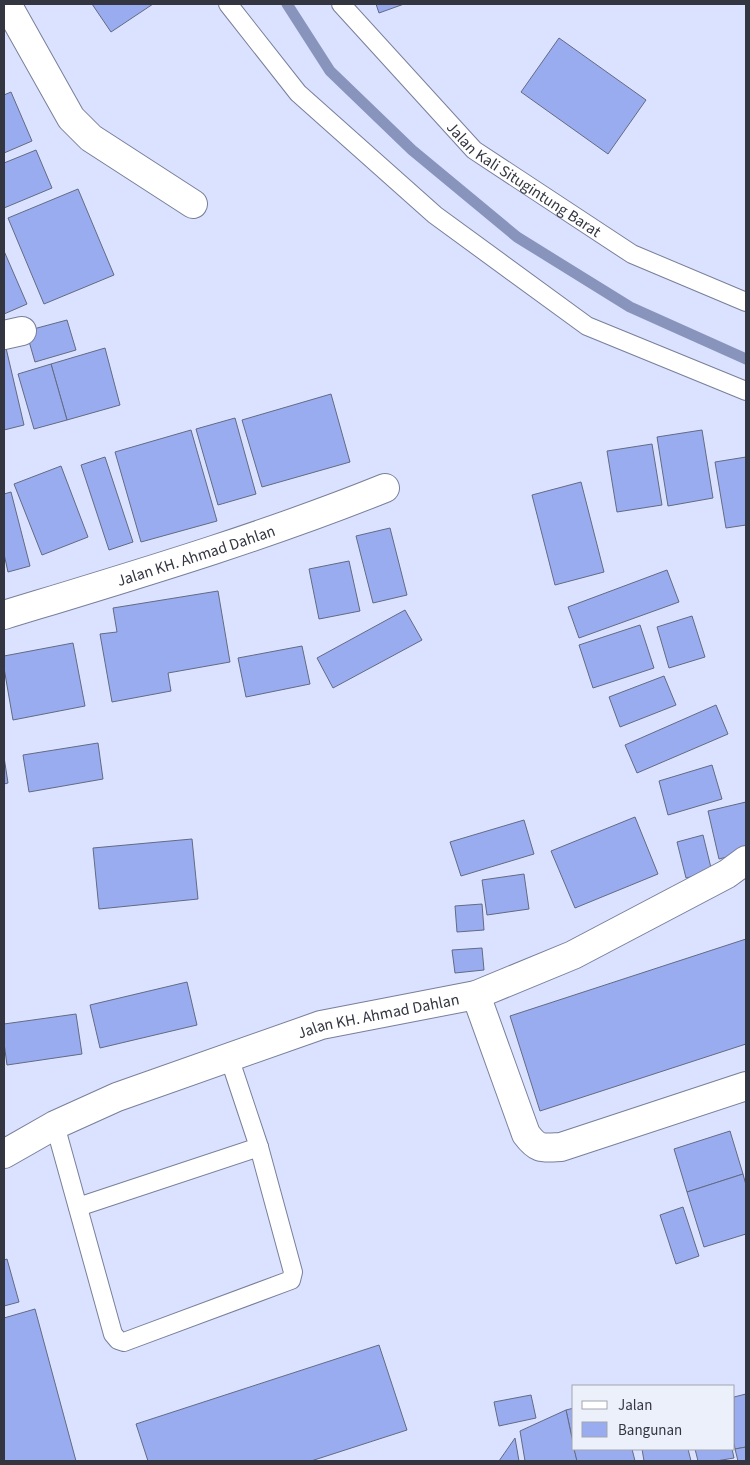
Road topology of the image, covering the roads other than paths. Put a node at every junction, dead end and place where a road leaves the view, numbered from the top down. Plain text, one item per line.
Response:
1 (7, 4) edge
2 (228, 4) edge
3 (341, 4) edge
4 (193, 204) dead end
5 (746, 302) edge
6 (746, 391) edge
7 (385, 488) dead end
8 (4, 615) edge
9 (740, 873) edge
10 (476, 995) junction
11 (229, 1056) junction
12 (746, 1086) edge
13 (55, 1125) junction
14 (259, 1147) junction
15 (4, 1154) edge
16 (78, 1207) junction

1 - 4 street
2 - 6 lane
3 - 5 lane, Jalan Kali Situgintung Barat
7 - 8 street, Jalan KH. Ahmad Dahlan
9 - 10 street, Jalan KH. Ahmad Dahlan
10 - 11 street, Jalan KH. Ahmad Dahlan
10 - 12 street
11 - 13 street, Jalan KH. Ahmad Dahlan
11 - 14 lane
13 - 15 street, Jalan KH. Ahmad Dahlan
13 - 16 lane
14 - 16 lane
14 - 16 lane

